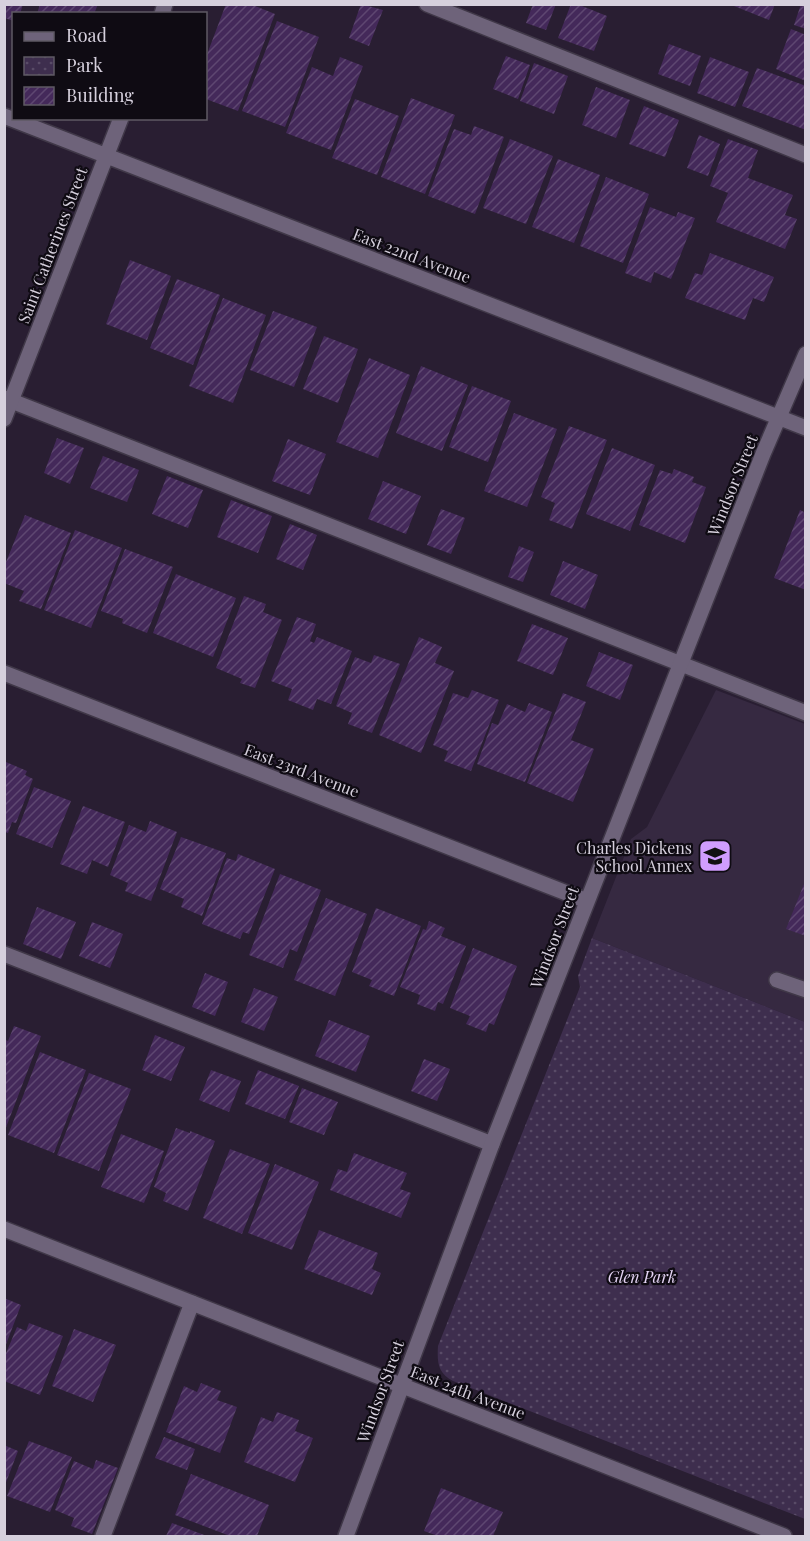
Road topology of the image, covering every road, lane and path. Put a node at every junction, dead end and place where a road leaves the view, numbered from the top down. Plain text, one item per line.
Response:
1 (427, 4) edge
2 (4, 117) edge
3 (120, 120) edge
4 (806, 155) edge
5 (105, 157) junction
6 (806, 354) edge
7 (8, 400) edge
8 (779, 418) junction
9 (4, 419) edge
10 (806, 428) edge
11 (681, 665) junction
12 (4, 673) edge
13 (806, 713) edge
14 (587, 901) junction
15 (4, 954) edge
16 (777, 980) dead end
17 (806, 990) edge
18 (492, 1144) junction
19 (4, 1229) edge
20 (192, 1303) junction
21 (402, 1386) junction
22 (104, 1536) edge
23 (346, 1536) edge
24 (784, 1536) edge

1 - 4 street
2 - 5 street, East 22nd Avenue
3 - 5 street, Saint Catherines Street
5 - 7 street, Saint Catherines Street
5 - 8 street, East 22nd Avenue
6 - 8 street, Windsor Street
7 - 9 street, Saint Catherines Street
7 - 11 street
8 - 10 street, East 22nd Avenue
8 - 11 street, Windsor Street
11 - 13 street
11 - 14 street, Windsor Street
12 - 14 street, East 23rd Avenue
14 - 18 street, Windsor Street
15 - 18 street
16 - 17 street
18 - 21 street, Windsor Street
19 - 20 street, East 24th Avenue
20 - 21 street, East 24th Avenue
20 - 22 street
21 - 23 street, Windsor Street
21 - 24 street, East 24th Avenue

